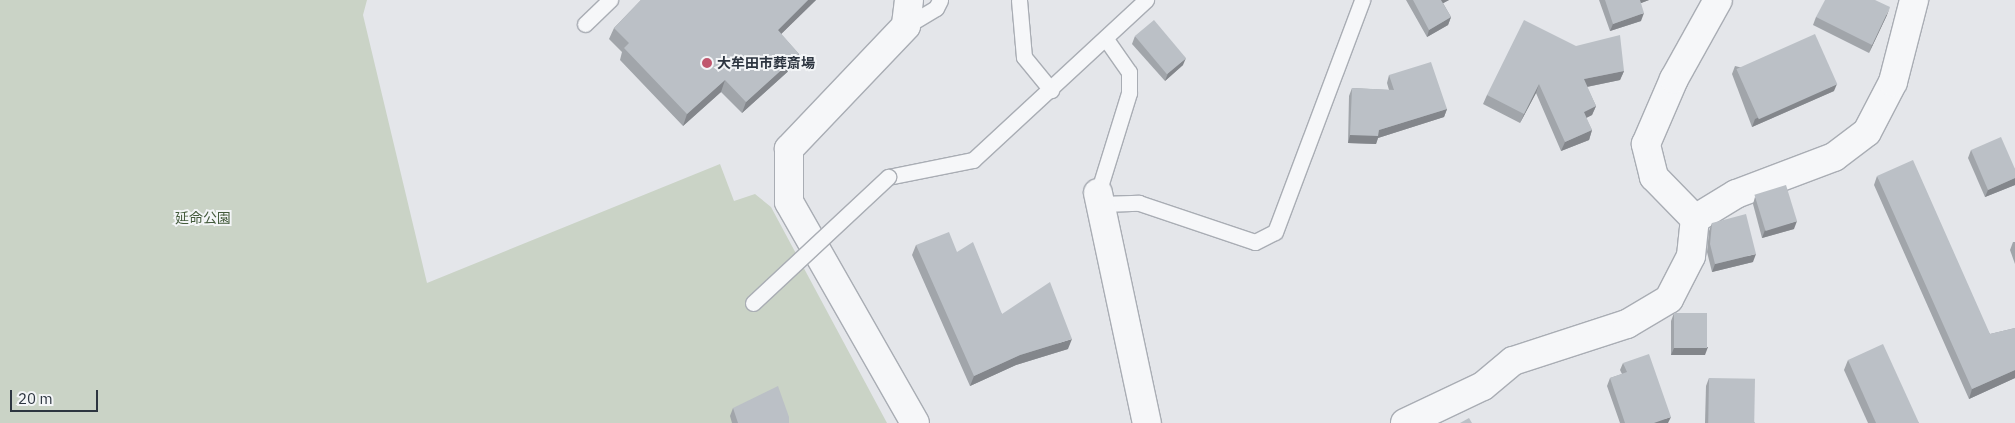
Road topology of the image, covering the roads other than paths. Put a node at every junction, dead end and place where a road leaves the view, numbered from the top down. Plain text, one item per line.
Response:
1 (610, 0) edge
2 (940, 0) edge
3 (1019, 0) edge
4 (1146, 0) edge
5 (1362, 0) edge
6 (1718, 0) edge
7 (1914, 0) edge
8 (907, 13) edge
9 (585, 24) dead end
10 (1107, 40) junction
11 (1051, 90) junction
12 (1099, 199) junction
13 (1695, 219) junction
14 (753, 303) dead end
15 (916, 423) edge
16 (1147, 423) edge
17 (1405, 423) edge

1 - 9 lane
2 - 8 lane
3 - 11 lane
4 - 10 lane
5 - 12 lane
6 - 13 street
7 - 13 street
8 - 15 street
10 - 11 lane
10 - 12 lane
11 - 14 lane, bridge
12 - 16 street
13 - 17 street

